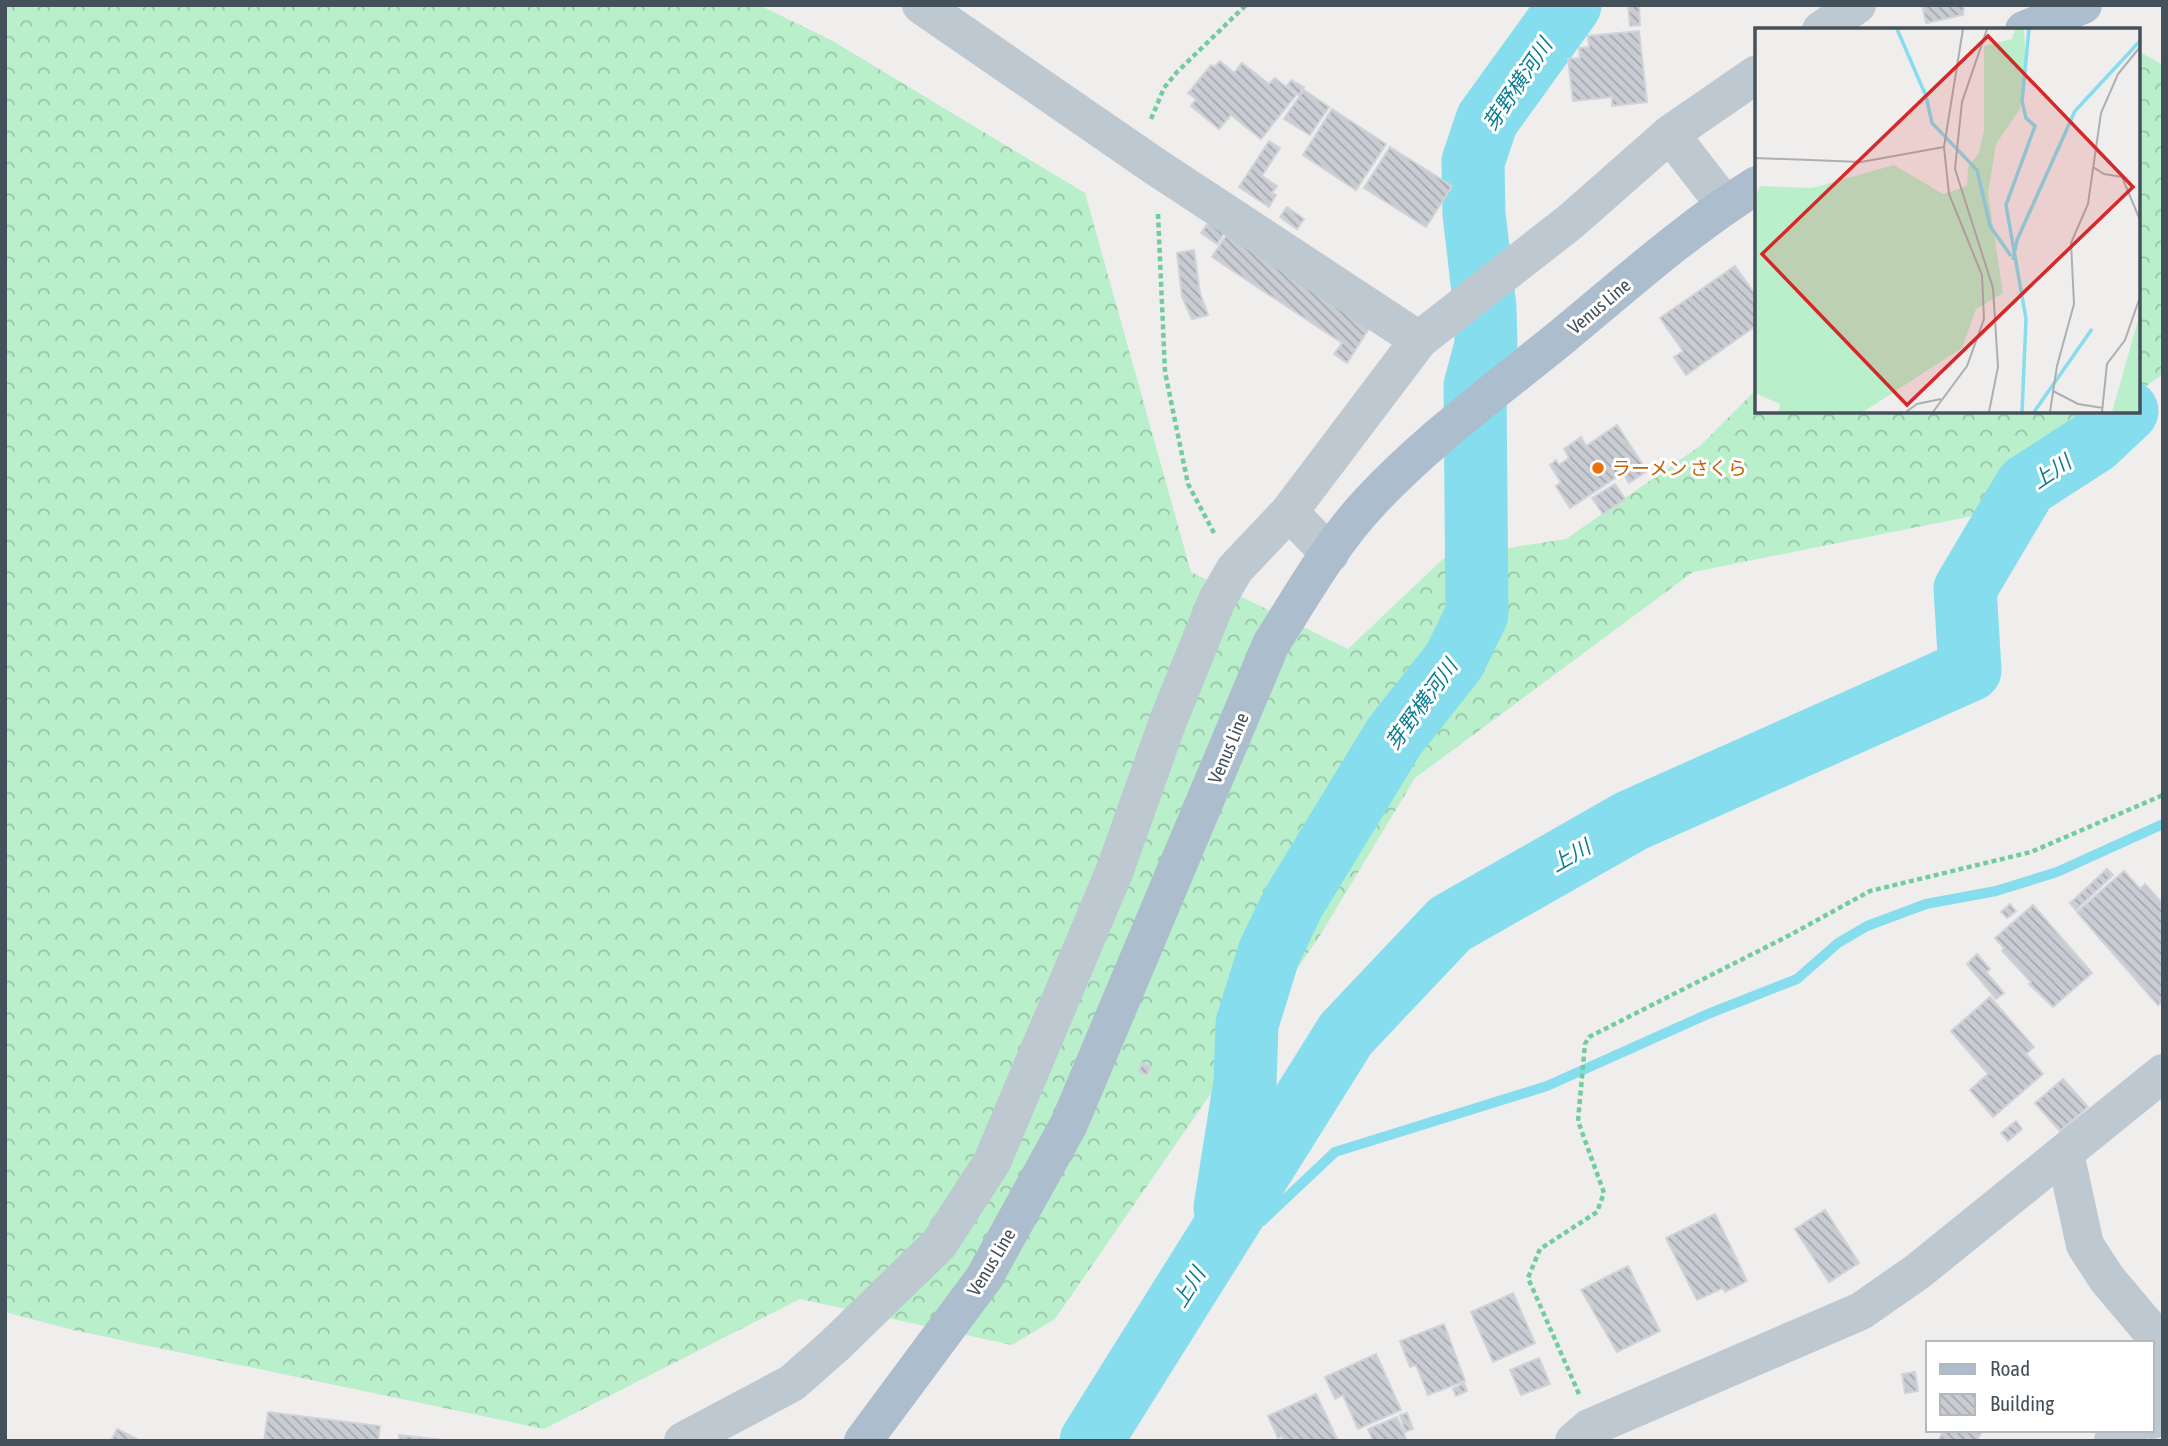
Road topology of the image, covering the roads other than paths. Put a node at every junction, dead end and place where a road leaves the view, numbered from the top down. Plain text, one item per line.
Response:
1 (922, 5) edge
2 (1857, 5) edge
3 (2083, 5) edge
4 (1824, 28) edge
5 (2029, 28) edge
6 (1755, 75) edge
7 (1670, 134) junction
8 (1755, 186) edge
9 (1725, 205) junction
10 (1428, 334) junction
11 (1289, 512) junction
12 (1330, 554) junction
13 (2163, 1073) edge
14 (2065, 1153) junction
15 (2154, 1419) edge
16 (1581, 1434) edge
17 (683, 1441) edge
18 (863, 1441) edge

1 - 10 street
2 - 4 street
3 - 5 main road
6 - 7 street
7 - 9 street
7 - 10 street
8 - 9 main road, Venus Line
9 - 12 main road, Venus Line
10 - 11 street
11 - 12 street
11 - 17 street
12 - 18 main road, Venus Line
13 - 14 street
14 - 15 street
14 - 16 street

